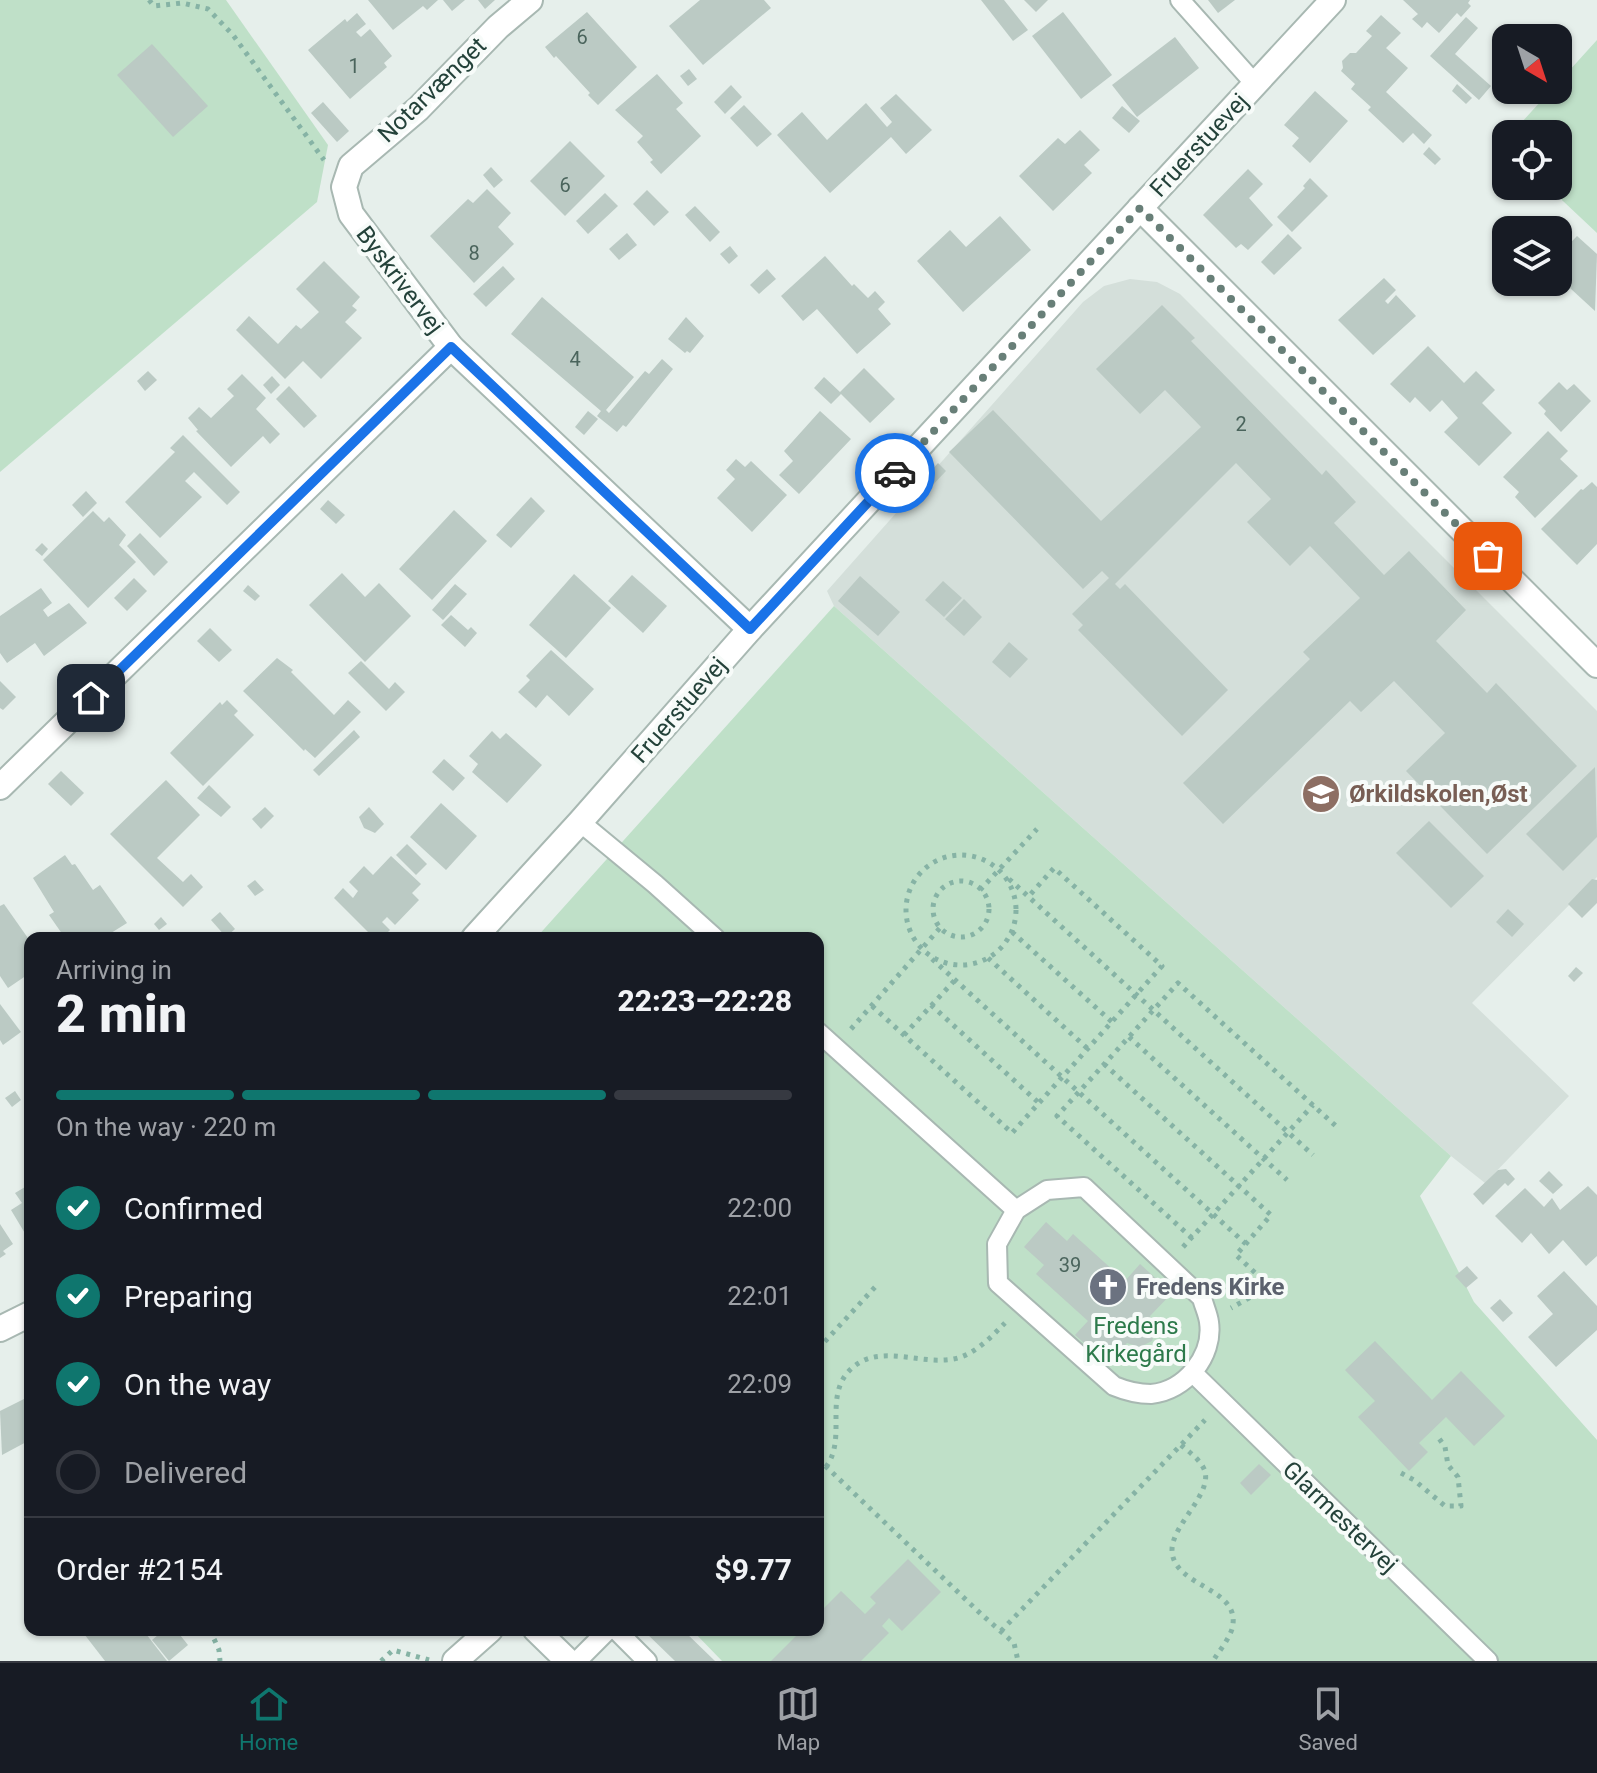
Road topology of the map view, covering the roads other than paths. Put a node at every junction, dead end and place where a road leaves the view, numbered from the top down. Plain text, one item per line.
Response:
1 (530, 0) edge
2 (1180, 0) edge
3 (1333, 0) edge
4 (1255, 84) junction
5 (344, 187) joint
6 (1140, 208) junction
7 (451, 347) junction
8 (750, 629) junction
9 (1597, 665) edge
10 (0, 787) edge
11 (580, 822) junction
12 (479, 932) edge
13 (708, 932) edge
14 (824, 1037) edge
15 (1016, 1210) junction
16 (24, 1317) edge
17 (0, 1329) edge
18 (1193, 1373) junction
19 (483, 1636) edge
20 (542, 1636) edge
21 (602, 1636) edge
22 (622, 1636) edge
23 (455, 1661) edge
24 (568, 1661) edge
25 (577, 1661) edge
26 (647, 1661) edge
27 (1488, 1661) edge

1 - 5 street, Notarvænget
2 - 4 lane
3 - 4 street, Fruerstuevej
4 - 6 street, Fruerstuevej
5 - 7 street, Byskrivervej
6 - 8 street, Fruerstuevej
6 - 9 street
7 - 8 street, Byskrivervej
7 - 10 street
8 - 11 street, Fruerstuevej
11 - 12 street, Fruerstuevej
11 - 13 lane
14 - 15 lane
15 - 18 lane
15 - 18 lane
16 - 17 street
18 - 27 lane, Glarmestervej
19 - 23 street
20 - 24 street
21 - 25 lane
22 - 26 lane

